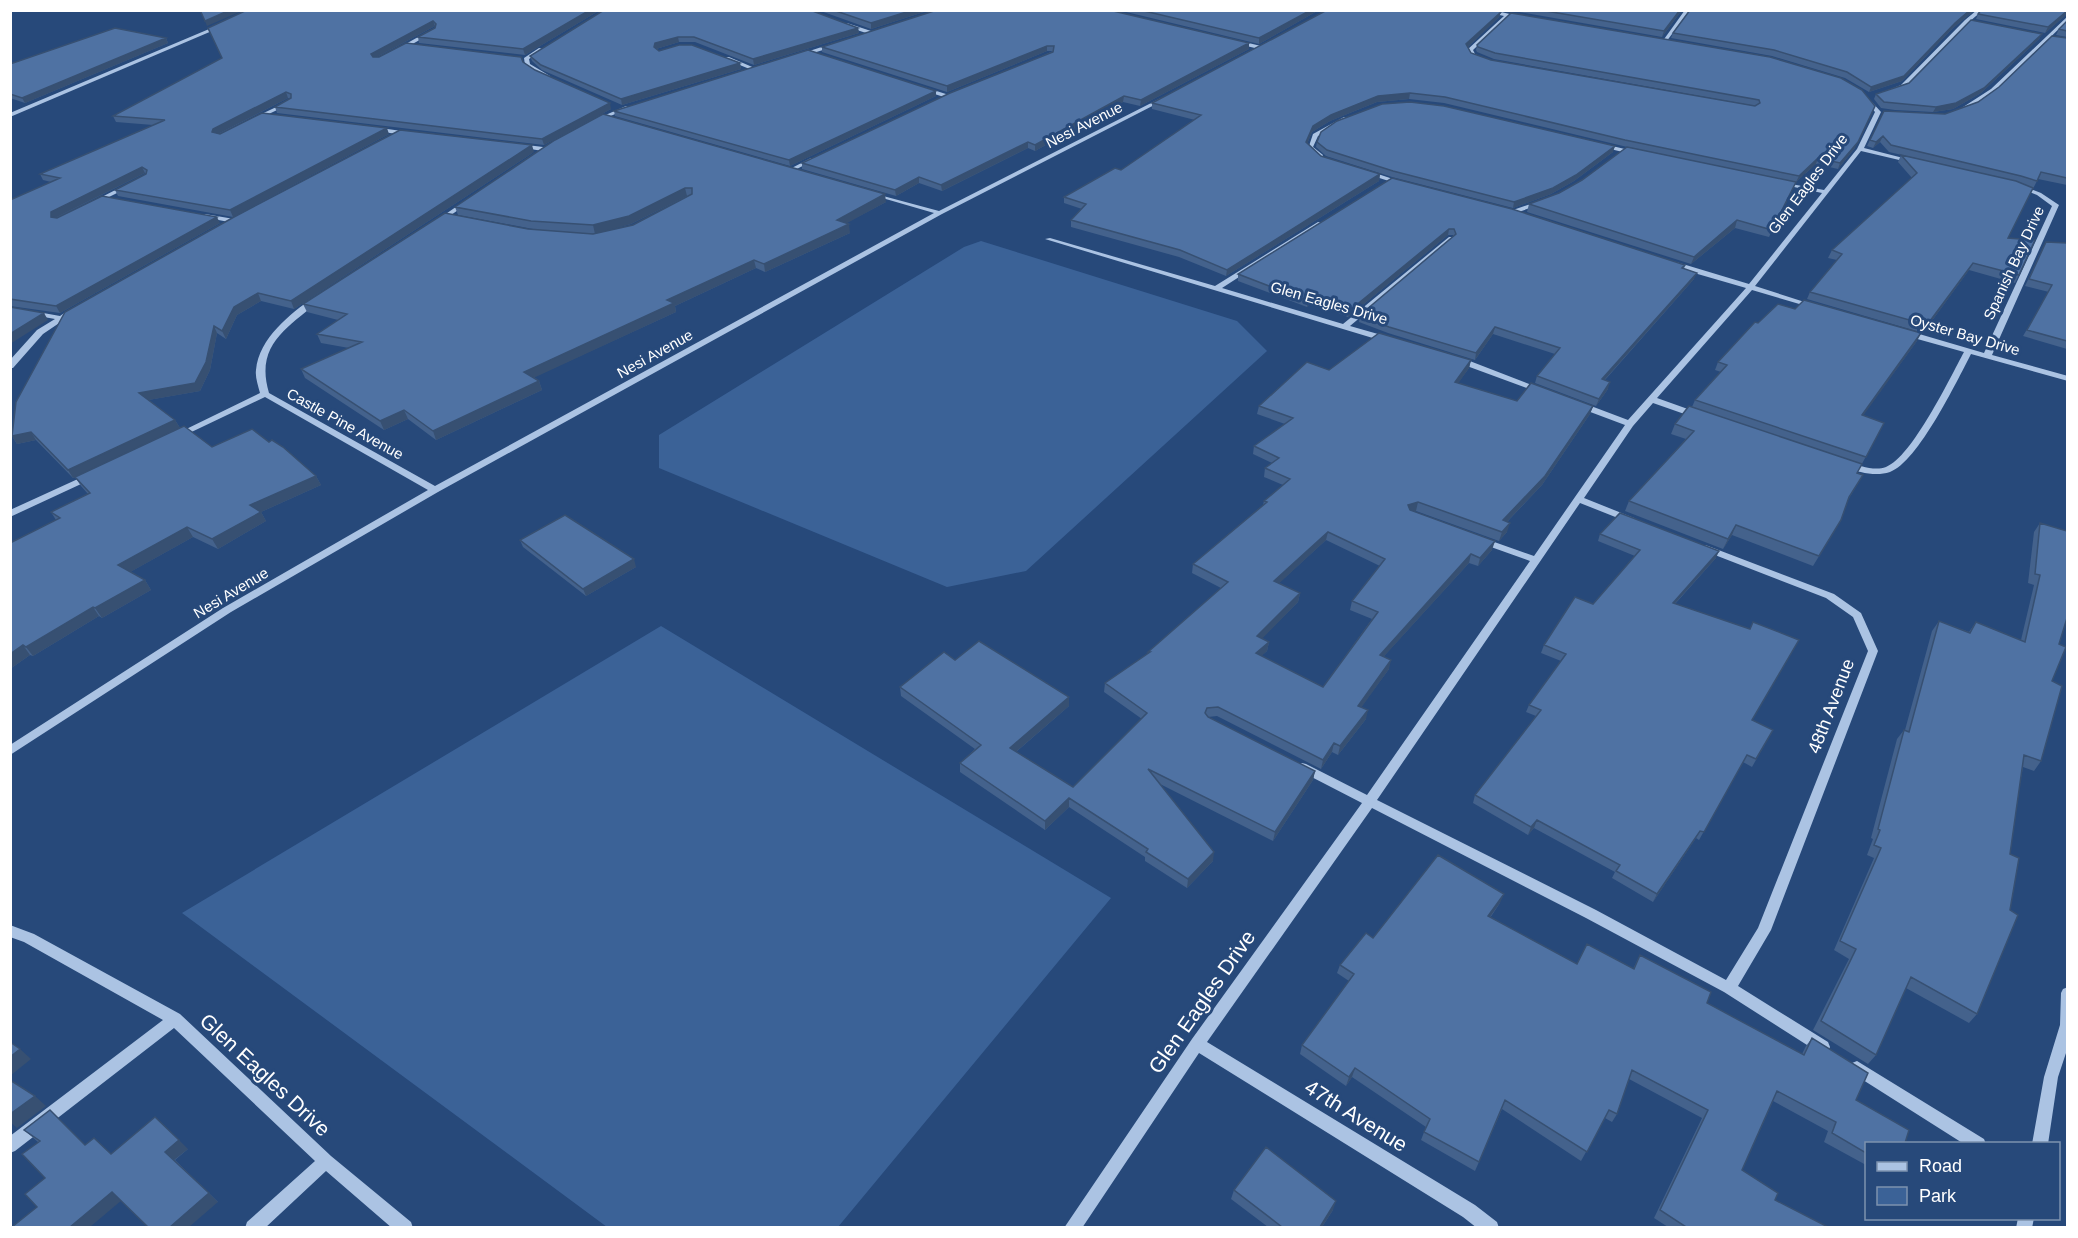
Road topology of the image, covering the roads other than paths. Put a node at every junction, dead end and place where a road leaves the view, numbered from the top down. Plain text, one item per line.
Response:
1 (1480, 10) edge
2 (1688, 10) edge
3 (1981, 10) edge
4 (1508, 15) junction
5 (2067, 17) edge
6 (1530, 18) edge
7 (1967, 21) junction
8 (227, 23) edge
9 (843, 23) edge
10 (1978, 23) edge
11 (434, 30) edge
12 (883, 30) edge
13 (872, 33) junction
14 (2036, 34) edge
15 (862, 36) edge
16 (2047, 37) junction
17 (1224, 39) edge
18 (1652, 39) edge
19 (2057, 39) edge
20 (1664, 41) junction
21 (1269, 42) edge
22 (551, 43) edge
23 (841, 43) edge
24 (1675, 43) edge
25 (408, 45) junction
26 (419, 46) edge
27 (1259, 47) junction
28 (810, 52) junction
29 (1248, 53) edge
30 (388, 55) edge
31 (820, 56) edge
32 (724, 57) edge
33 (514, 58) edge
34 (526, 59) junction
35 (788, 59) edge
36 (1492, 62) edge
37 (766, 66) edge
38 (754, 69) junction
39 (743, 72) edge
40 (560, 82) edge
41 (1849, 85) edge
42 (915, 86) edge
43 (957, 92) edge
44 (1175, 92) edge
45 (1884, 92) edge
46 (947, 96) junction
47 (936, 101) edge
48 (289, 102) edge
49 (612, 104) edge
50 (633, 105) edge
51 (622, 109) junction
52 (1956, 113) edge
53 (10, 115) edge
54 (263, 115) junction
55 (1352, 116) edge
56 (275, 117) edge
57 (602, 117) junction
58 (613, 120) edge
59 (246, 124) edge
60 (584, 127) edge
61 (370, 129) edge
62 (400, 133) junction
63 (417, 135) edge
64 (381, 141) edge
65 (1589, 142) edge
66 (551, 144) edge
67 (508, 145) edge
68 (543, 149) junction
69 (1860, 149) junction
70 (1623, 150) junction
71 (1645, 155) edge
72 (533, 156) edge
73 (820, 156) edge
74 (1614, 157) edge
75 (1323, 159) edge
76 (1926, 164) edge
77 (778, 167) edge
78 (1356, 169) edge
79 (789, 171) junction
80 (800, 174) edge
81 (1389, 180) junction
82 (1769, 180) edge
83 (136, 182) edge
84 (2007, 183) edge
85 (1380, 186) edge
86 (1412, 186) edge
87 (865, 192) edge
88 (1825, 192) junction
89 (475, 196) edge
90 (1554, 197) edge
91 (105, 198) junction
92 (116, 200) edge
93 (1490, 206) edge
94 (86, 207) edge
95 (1513, 212) junction
96 (940, 213) junction
97 (198, 215) edge
98 (243, 216) edge
99 (1331, 216) edge
100 (446, 217) junction
101 (1530, 218) edge
102 (457, 219) edge
103 (234, 221) junction
104 (436, 223) edge
105 (223, 227) edge
106 (1451, 238) edge
107 (1048, 239) dead end
108 (1661, 260) edge
109 (1750, 288) junction
110 (1215, 289) junction
111 (322, 296) edge
112 (81, 307) edge
113 (1820, 308) edge
114 (10, 309) edge
115 (61, 318) junction
116 (1344, 327) junction
117 (1900, 331) edge
118 (1401, 343) edge
119 (1969, 351) junction
120 (1447, 356) edge
121 (1987, 356) junction
122 (10, 366) edge
123 (2067, 379) edge
124 (265, 394) junction
125 (1555, 396) edge
126 (1651, 399) junction
127 (1576, 404) edge
128 (1701, 417) edge
129 (1630, 424) junction
130 (170, 439) edge
131 (1839, 463) edge
132 (96, 473) edge
133 (435, 490) junction
134 (1578, 499) junction
135 (11, 513) edge
136 (1643, 524) edge
137 (1468, 536) edge
138 (1696, 544) edge
139 (1536, 560) junction
140 (10, 751) edge
141 (1296, 764) edge
142 (1369, 802) junction
143 (10, 932) edge
144 (1729, 988) junction
145 (2067, 993) edge
146 (175, 1019) junction
147 (1197, 1044) junction
148 (1977, 1142) edge
149 (2040, 1142) edge
150 (10, 1146) edge
151 (326, 1161) junction
152 (253, 1227) edge
153 (405, 1227) edge
154 (1072, 1227) edge
155 (1491, 1227) edge

1 - 4 street
2 - 20 street
3 - 7 street
4 - 6 street
4 - 36 street
5 - 16 street
7 - 10 street
7 - 45 street
8 - 53 street
9 - 13 street
11 - 25 street
12 - 13 street
13 - 15 street
14 - 16 street
16 - 19 street
16 - 52 street
17 - 27 street
18 - 20 street
20 - 24 street
21 - 27 street
22 - 34 street
23 - 28 street
25 - 26 street
25 - 30 street
27 - 29 street
28 - 31 street
28 - 35 street
32 - 38 street
33 - 34 street
34 - 40 street
37 - 38 street
38 - 39 street
41 - 69 street, Glen Eagles Drive
42 - 46 street
43 - 46 street
44 - 96 street, Nesi Avenue
46 - 47 street
48 - 54 street
49 - 51 street
50 - 51 street
51 - 57 street
54 - 56 street
54 - 59 street
55 - 75 street
57 - 58 street
57 - 60 street
61 - 62 street
62 - 63 street
62 - 64 street
65 - 70 street
66 - 68 street
67 - 68 street
68 - 72 street
69 - 76 street
69 - 88 street, Glen Eagles Drive
70 - 71 street
70 - 74 street
73 - 79 street
77 - 79 street
78 - 81 street
79 - 80 street
81 - 85 street
81 - 86 street
82 - 88 street
83 - 91 street
84 - 121 street, Spanish Bay Drive
87 - 96 street
88 - 109 street, Glen Eagles Drive
89 - 100 street
90 - 95 street
91 - 92 street
91 - 94 street
93 - 95 street
95 - 101 street
96 - 133 street, Nesi Avenue
97 - 103 street
98 - 103 street
99 - 110 street
100 - 102 street
100 - 104 street
103 - 105 street
106 - 116 street
107 - 110 street, Glen Eagles Drive
108 - 109 street
109 - 113 street
109 - 126 street, Glen Eagles Drive
110 - 116 street, Glen Eagles Drive
111 - 124 street, Castle Pine Avenue
112 - 115 street
114 - 115 street
115 - 122 street
116 - 118 street, Glen Eagles Drive
117 - 119 street, Oyster Bay Drive
119 - 121 street, Oyster Bay Drive
119 - 131 street
120 - 125 street
121 - 123 street, Oyster Bay Drive
124 - 130 street
124 - 133 street, Castle Pine Avenue
126 - 128 street
126 - 129 street, Glen Eagles Drive
127 - 129 street
129 - 134 street, Glen Eagles Drive
132 - 135 street
133 - 140 street, Nesi Avenue
134 - 136 street
134 - 139 street, Glen Eagles Drive
137 - 139 street
138 - 144 street, 48th Avenue
139 - 142 street, Glen Eagles Drive
141 - 142 street
142 - 144 street
142 - 147 street, Glen Eagles Drive
143 - 146 street, Glen Eagles Drive
144 - 148 street
145 - 149 street
146 - 150 street, Glen Eagles Drive
146 - 151 street, Glen Eagles Drive
147 - 154 street, Glen Eagles Drive
147 - 155 street, 47th Avenue
151 - 152 street, Glen Eagles Drive
151 - 153 street, Glen Eagles Drive

